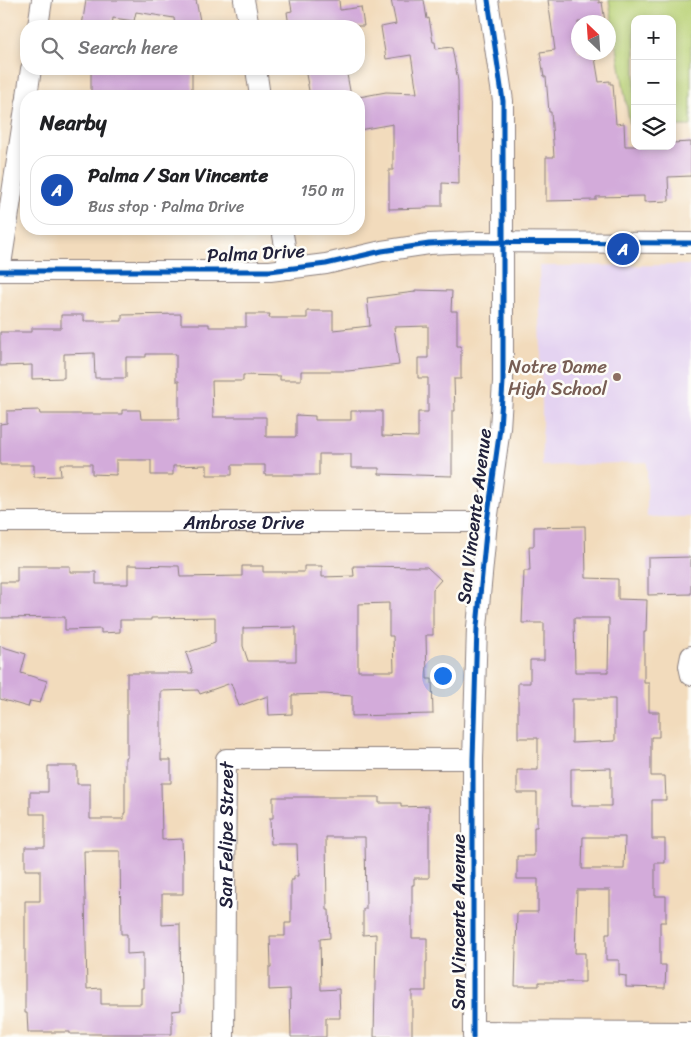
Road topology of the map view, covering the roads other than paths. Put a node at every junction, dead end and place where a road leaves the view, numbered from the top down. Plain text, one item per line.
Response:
1 (42, 0) edge
2 (244, 0) edge
3 (488, 0) edge
4 (39, 20) edge
5 (248, 20) edge
6 (30, 75) edge
7 (257, 75) edge
8 (28, 90) edge
9 (259, 90) edge
10 (20, 141) edge
11 (283, 235) edge
12 (503, 243) junction
13 (691, 243) edge
14 (289, 269) junction
15 (0, 271) edge
16 (0, 522) edge
17 (487, 522) junction
18 (691, 656) edge
19 (691, 675) edge
20 (473, 759) junction
21 (691, 1032) edge
22 (473, 1034) edge
23 (224, 1037) edge

1 - 4 street
2 - 5 street
3 - 12 street, San Vincente Avenue
6 - 8 street
7 - 9 street
10 - 15 street
11 - 14 street
12 - 13 street, Palma Drive
12 - 14 street, Palma Drive
12 - 17 street, San Vincente Avenue
14 - 15 street, Palma Drive
16 - 17 street, Ambrose Drive
17 - 20 street, San Vincente Avenue
18 - 19 street
20 - 22 street, San Vincente Avenue
20 - 23 street, San Felipe Street
21 - 22 street

